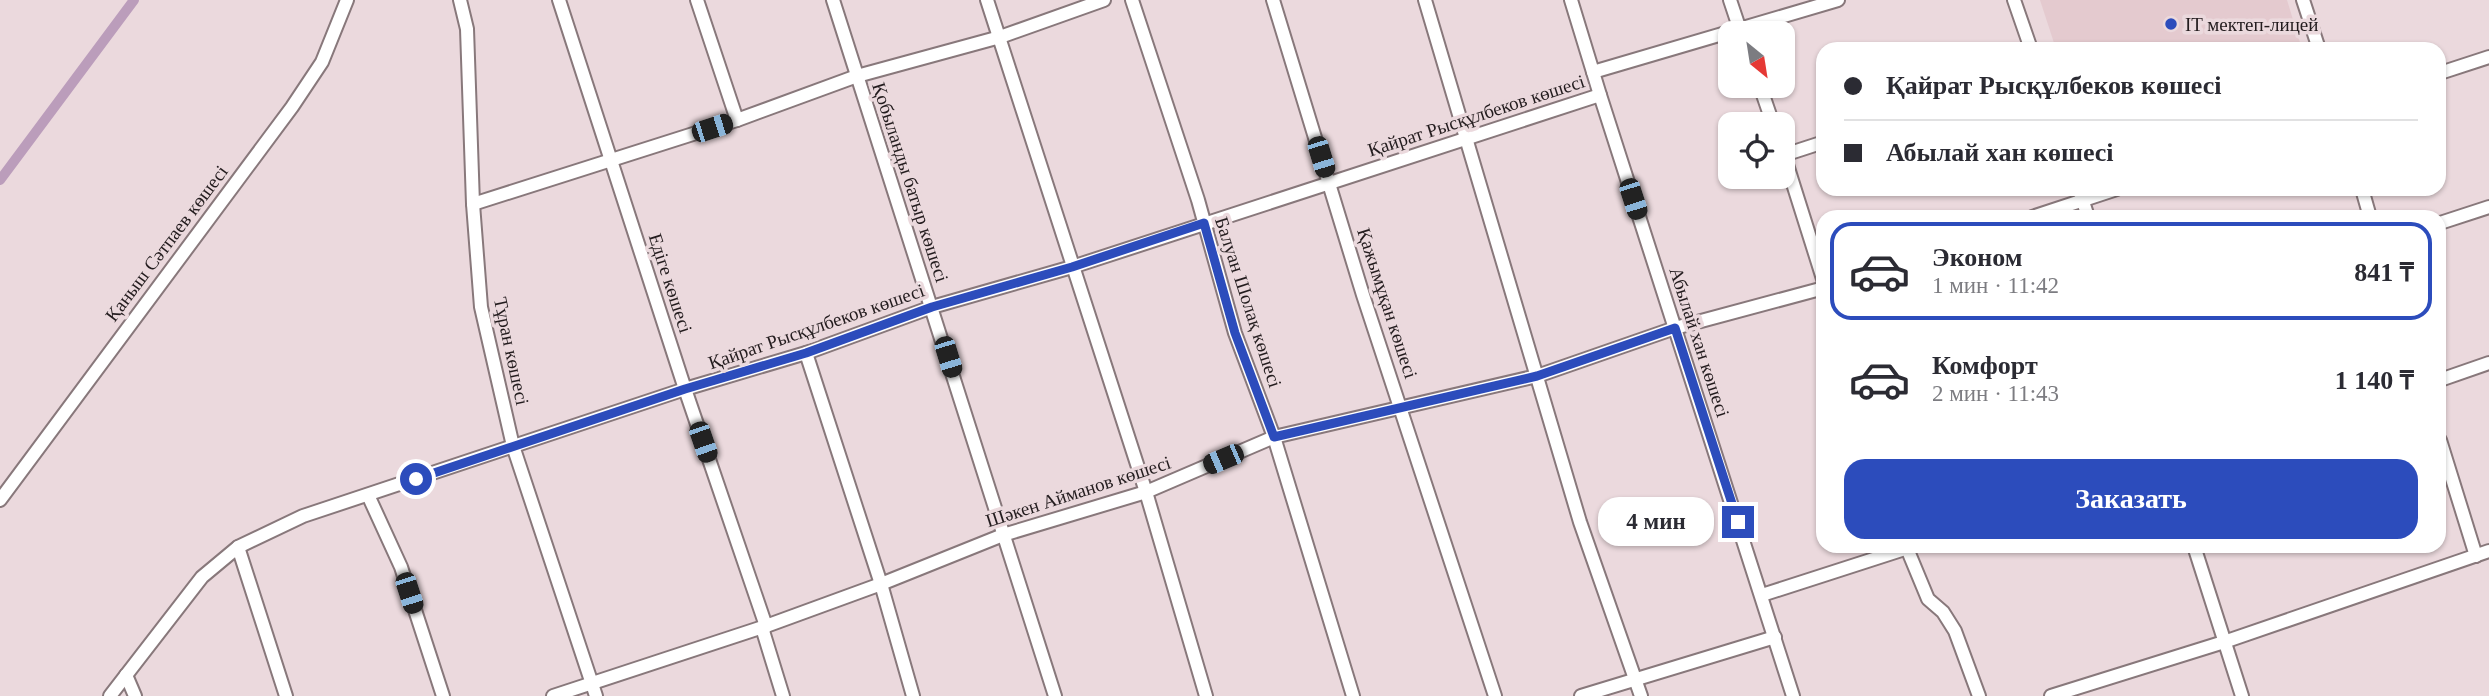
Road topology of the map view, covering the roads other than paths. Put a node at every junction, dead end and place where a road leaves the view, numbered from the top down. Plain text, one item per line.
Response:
1 (347, 0) edge
2 (460, 0) edge
3 (559, 0) edge
4 (697, 0) edge
5 (833, 0) edge
6 (987, 0) edge
7 (1104, 0) edge
8 (1132, 0) edge
9 (1273, 0) edge
10 (1425, 0) edge
11 (1571, 0) edge
12 (1730, 0) edge
13 (1838, 0) edge
14 (2014, 0) edge
15 (2303, 0) edge
16 (1737, 21) edge
17 (1772, 21) edge
18 (1000, 37) junction
19 (1718, 37) edge
20 (2029, 42) edge
21 (2317, 42) edge
22 (2489, 57) edge
23 (1593, 72) junction
24 (2446, 72) edge
25 (857, 76) junction
26 (1600, 95) junction
27 (737, 120) junction
28 (1468, 138) junction
29 (1816, 144) edge
30 (1795, 151) edge
31 (612, 161) junction
32 (1329, 183) junction
33 (1795, 189) edge
34 (2078, 196) edge
35 (473, 204) junction
36 (2489, 207) edge
37 (2047, 210) edge
38 (2446, 221) edge
39 (1204, 223) junction
40 (1816, 256) edge
41 (1072, 267) junction
42 (1816, 290) edge
43 (932, 307) junction
44 (1675, 328) junction
45 (806, 353) junction
46 (2489, 363) edge
47 (1537, 376) junction
48 (2446, 378) edge
49 (685, 389) junction
50 (1402, 407) junction
51 (1274, 437) junction
52 (513, 446) junction
53 (2446, 459) edge
54 (1146, 492) junction
55 (368, 495) junction
56 (0, 500) edge
57 (1003, 535) junction
58 (238, 547) junction
59 (2489, 551) edge
60 (1891, 553) edge
61 (1911, 553) edge
62 (2196, 553) edge
63 (2476, 555) junction
64 (881, 584) junction
65 (1762, 595) junction
66 (766, 626) junction
67 (1775, 637) junction
68 (2224, 642) junction
69 (126, 675) junction
70 (1637, 678) junction
71 (595, 690) edge
72 (110, 696) edge
73 (135, 696) edge
74 (286, 696) edge
75 (443, 696) edge
76 (553, 696) edge
77 (783, 696) edge
78 (913, 696) edge
79 (1055, 696) edge
80 (1206, 696) edge
81 (1353, 696) edge
82 (1495, 696) edge
83 (1581, 696) edge
84 (1642, 696) edge
85 (1793, 696) edge
86 (1979, 696) edge
87 (2051, 696) edge
88 (2242, 696) edge

1 - 56 street, Қаныш Сәтпаев көшесі
2 - 35 street, Тұран көшесі
3 - 31 street, Едіге көшесі
4 - 27 street
5 - 25 street, Қобыланды батыр көшесі
6 - 18 street
7 - 18 street
8 - 39 street, Балуан Шолақ көшесі
9 - 32 street, Қажымұқан көшесі
10 - 28 street
11 - 23 street, Абылай хан көшесі
12 - 16 street
13 - 17 street
14 - 20 street
15 - 21 street
18 - 25 street
18 - 41 street
19 - 23 street
22 - 24 street
23 - 26 street, Абылай хан көшесі
25 - 27 street
25 - 43 street, Қобыланды батыр көшесі
26 - 28 street, Қайрат Рысқұлбеков көшесі
26 - 44 street, Абылай хан көшесі
27 - 31 street
28 - 32 street, Қайрат Рысқұлбеков көшесі
28 - 47 street
29 - 30 street
31 - 35 street
31 - 49 street, Едіге көшесі
32 - 39 street, Қайрат Рысқұлбеков көшесі
32 - 50 street, Қажымұқан көшесі
33 - 40 street
34 - 37 street
35 - 52 street, Тұран көшесі
36 - 38 street
39 - 41 street, Қайрат Рысқұлбеков көшесі
39 - 51 street, Балуан Шолақ көшесі
41 - 43 street, Қайрат Рысқұлбеков көшесі
41 - 54 street
42 - 44 street, Шәкен Айманов көшесі
43 - 45 street, Қайрат Рысқұлбеков көшесі
43 - 57 street, Қобыланды батыр көшесі
44 - 47 street, Шәкен Айманов көшесі
44 - 65 street, Абылай хан көшесі
45 - 49 street, Қайрат Рысқұлбеков көшесі
45 - 64 street
46 - 48 street
47 - 50 street, Шәкен Айманов көшесі
47 - 70 street
49 - 52 street, Қайрат Рысқұлбеков көшесі
49 - 66 street, Едіге көшесі
50 - 51 street, Шәкен Айманов көшесі
50 - 82 street, Қажымұқан көшесі
51 - 54 street, Шәкен Айманов көшесі
51 - 81 street, Балуан Шолақ көшесі
52 - 55 street, Қайрат Рысқұлбеков көшесі
52 - 71 street, Тұран көшесі
53 - 63 street
54 - 57 street, Шәкен Айманов көшесі
54 - 80 street
55 - 58 street, Қайрат Рысқұлбеков көшесі
55 - 75 street
57 - 64 street, Шәкен Айманов көшесі
57 - 79 street, Қобыланды батыр көшесі
58 - 69 street, Қайрат Рысқұлбеков көшесі
58 - 74 street
59 - 63 street
60 - 65 street
61 - 86 street
62 - 68 street
63 - 68 street
64 - 66 street, Шәкен Айманов көшесі
64 - 78 street
65 - 67 street, Абылай хан көшесі
66 - 71 street, Шәкен Айманов көшесі
66 - 77 street, Едіге көшесі
67 - 70 street
67 - 85 street, Абылай хан көшесі
68 - 87 street
68 - 88 street
69 - 72 street, Қайрат Рысқұлбеков көшесі
69 - 73 street
70 - 83 street
70 - 84 street
71 - 76 street, Шәкен Айманов көшесі

